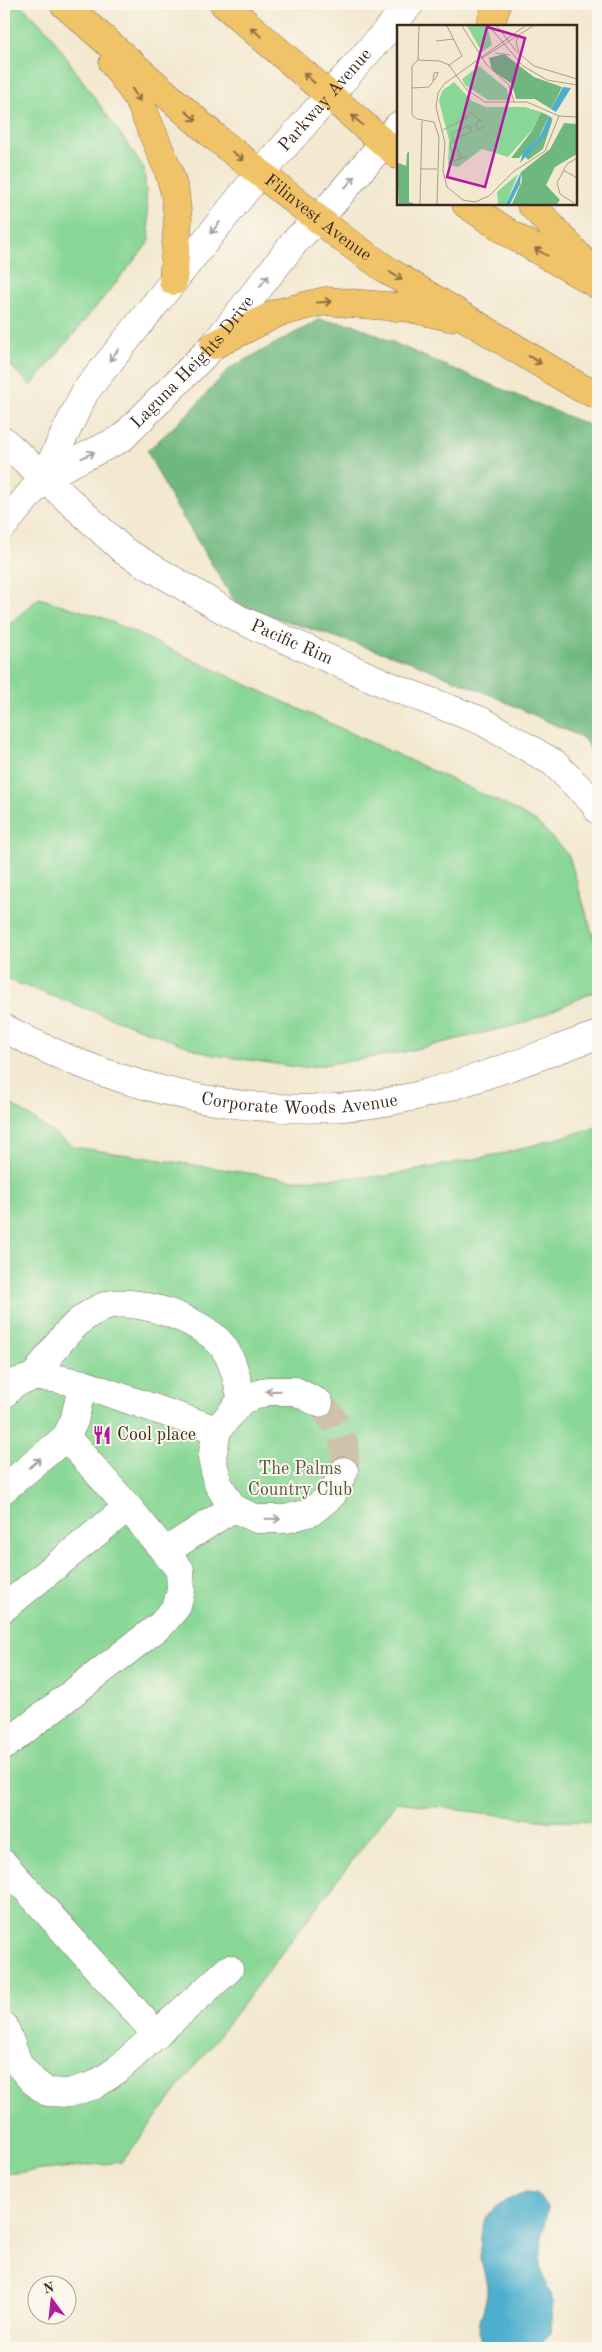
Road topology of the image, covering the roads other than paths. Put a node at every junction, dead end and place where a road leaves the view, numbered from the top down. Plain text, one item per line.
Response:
1 (64, 4) edge
2 (224, 4) edge
3 (410, 4) edge
4 (88, 27) junction
5 (330, 96) junction
6 (393, 142) edge
7 (260, 173) junction
8 (467, 205) edge
9 (532, 205) edge
10 (319, 219) junction
11 (598, 278) edge
12 (173, 281) junction
13 (598, 284) edge
14 (470, 321) junction
15 (214, 345) junction
16 (598, 396) edge
17 (4, 441) edge
18 (44, 477) junction
19 (4, 525) edge
20 (598, 810) edge
21 (4, 1028) edge
22 (598, 1034) edge
23 (34, 1377) junction
24 (82, 1384) junction
25 (4, 1394) edge
26 (242, 1400) junction
27 (319, 1403) tunnel mouth
28 (217, 1430) junction
29 (66, 1436) junction
30 (344, 1471) tunnel mouth
31 (4, 1489) edge
32 (128, 1507) junction
33 (233, 1508) junction
34 (166, 1551) junction
35 (4, 1608) edge
36 (4, 1746) edge
37 (4, 1864) edge
38 (229, 1969) dead end
39 (4, 2026) edge
40 (157, 2035) junction

1 - 4 main road, Filinvest Avenue
5 -> 2 main road
3 - 5 street, Parkway Avenue
4 -> 7 main road, Filinvest Avenue
4 -> 12 main road
6 -> 5 main road
5 - 7 street, Parkway Avenue
10 -> 6 street
7 - 10 main road, Filinvest Avenue
7 -> 12 street, Laguna Heights Drive
13 -> 8 main road
9 - 11 main road
10 -> 14 main road, Filinvest Avenue
15 -> 10 street, Laguna Heights Drive
12 -> 18 street, Laguna Heights Drive
15 -> 14 main road
14 -> 16 main road, Filinvest Avenue
18 -> 15 street, Laguna Heights Drive
17 - 18 street, Pacific Rim
18 - 19 street, Laguna Heights Drive
18 - 20 street, Pacific Rim
21 - 22 street, Corporate Woods Avenue
23 - 24 street
23 - 25 street
23 - 26 street
24 - 28 street
24 - 29 street
27 -> 26 street
26 - 28 street
28 - 33 street
31 -> 29 street
29 - 32 street
33 -> 30 street
32 - 34 street
32 - 35 street
33 - 34 street
34 - 36 street
37 - 40 street
38 - 40 street
39 - 40 street

